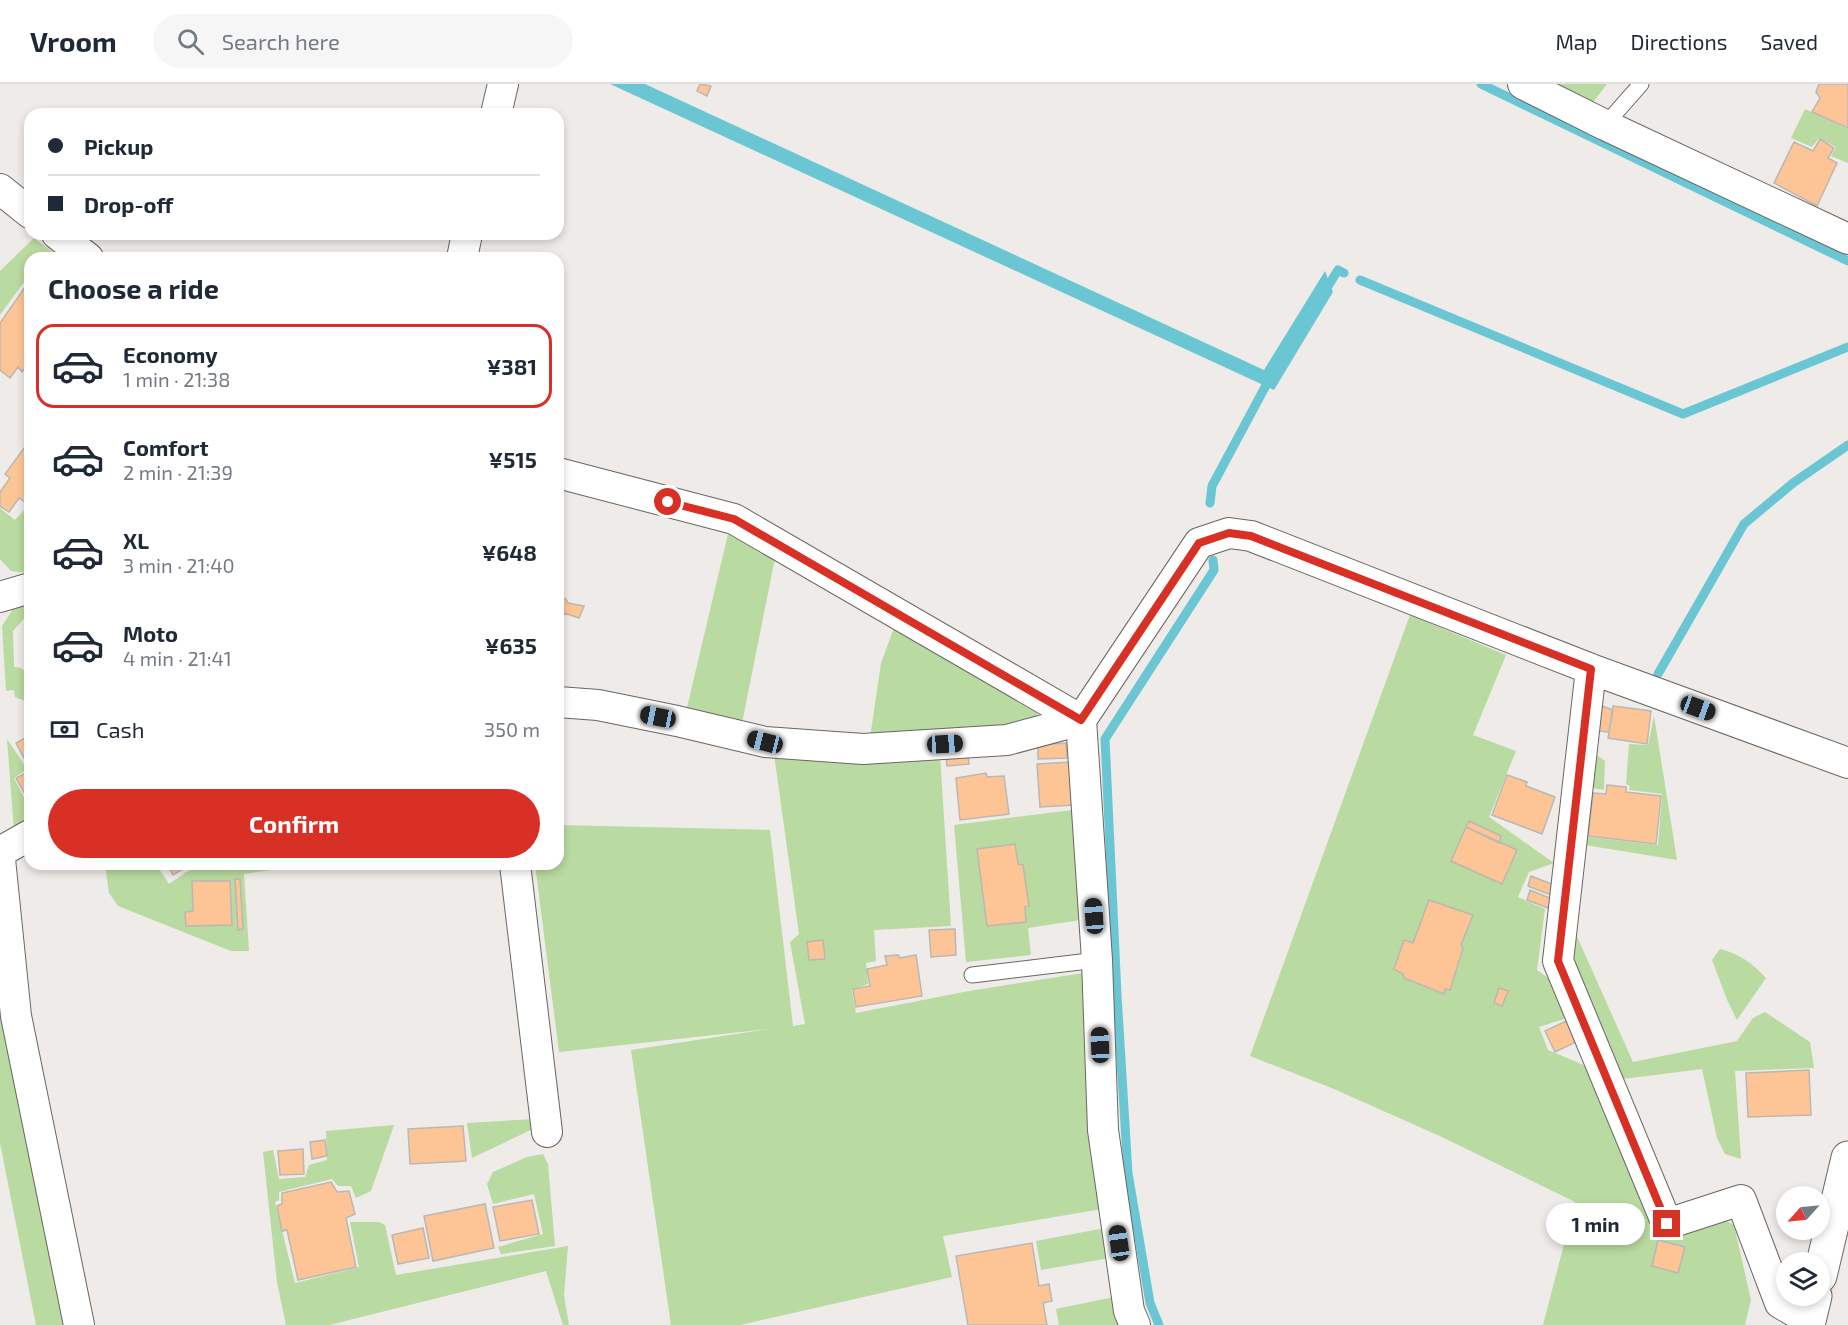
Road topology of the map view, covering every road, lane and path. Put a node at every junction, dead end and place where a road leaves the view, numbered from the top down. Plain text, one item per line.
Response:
1 (503, 84) edge
2 (1523, 84) edge
3 (1641, 84) edge
4 (497, 108) edge
5 (1605, 125) junction
6 (0, 189) edge
7 (24, 208) edge
8 (1848, 239) edge
9 (65, 240) edge
10 (80, 252) edge
11 (564, 475) edge
12 (24, 590) edge
13 (0, 597) edge
14 (1591, 669) junction
15 (564, 702) edge
16 (1081, 720) junction
17 (1848, 763) edge
18 (24, 838) edge
19 (0, 852) edge
20 (0, 859) edge
21 (516, 870) edge
22 (1097, 960) junction
23 (972, 975) dead end
24 (547, 1132) dead end
25 (1848, 1158) edge
26 (1826, 1252) edge
27 (1810, 1314) edge
28 (79, 1325) edge
29 (1135, 1325) edge

1 - 4 street
2 - 5 street
3 - 5 lane
5 - 8 street
6 - 7 street
9 - 10 street
11 - 16 street
12 - 13 street
14 - 16 street
14 - 17 street
14 - 27 street
15 - 16 street
16 - 22 street
18 - 19 street
20 - 28 street
21 - 24 street
22 - 23 lane
22 - 29 street
25 - 26 highway

